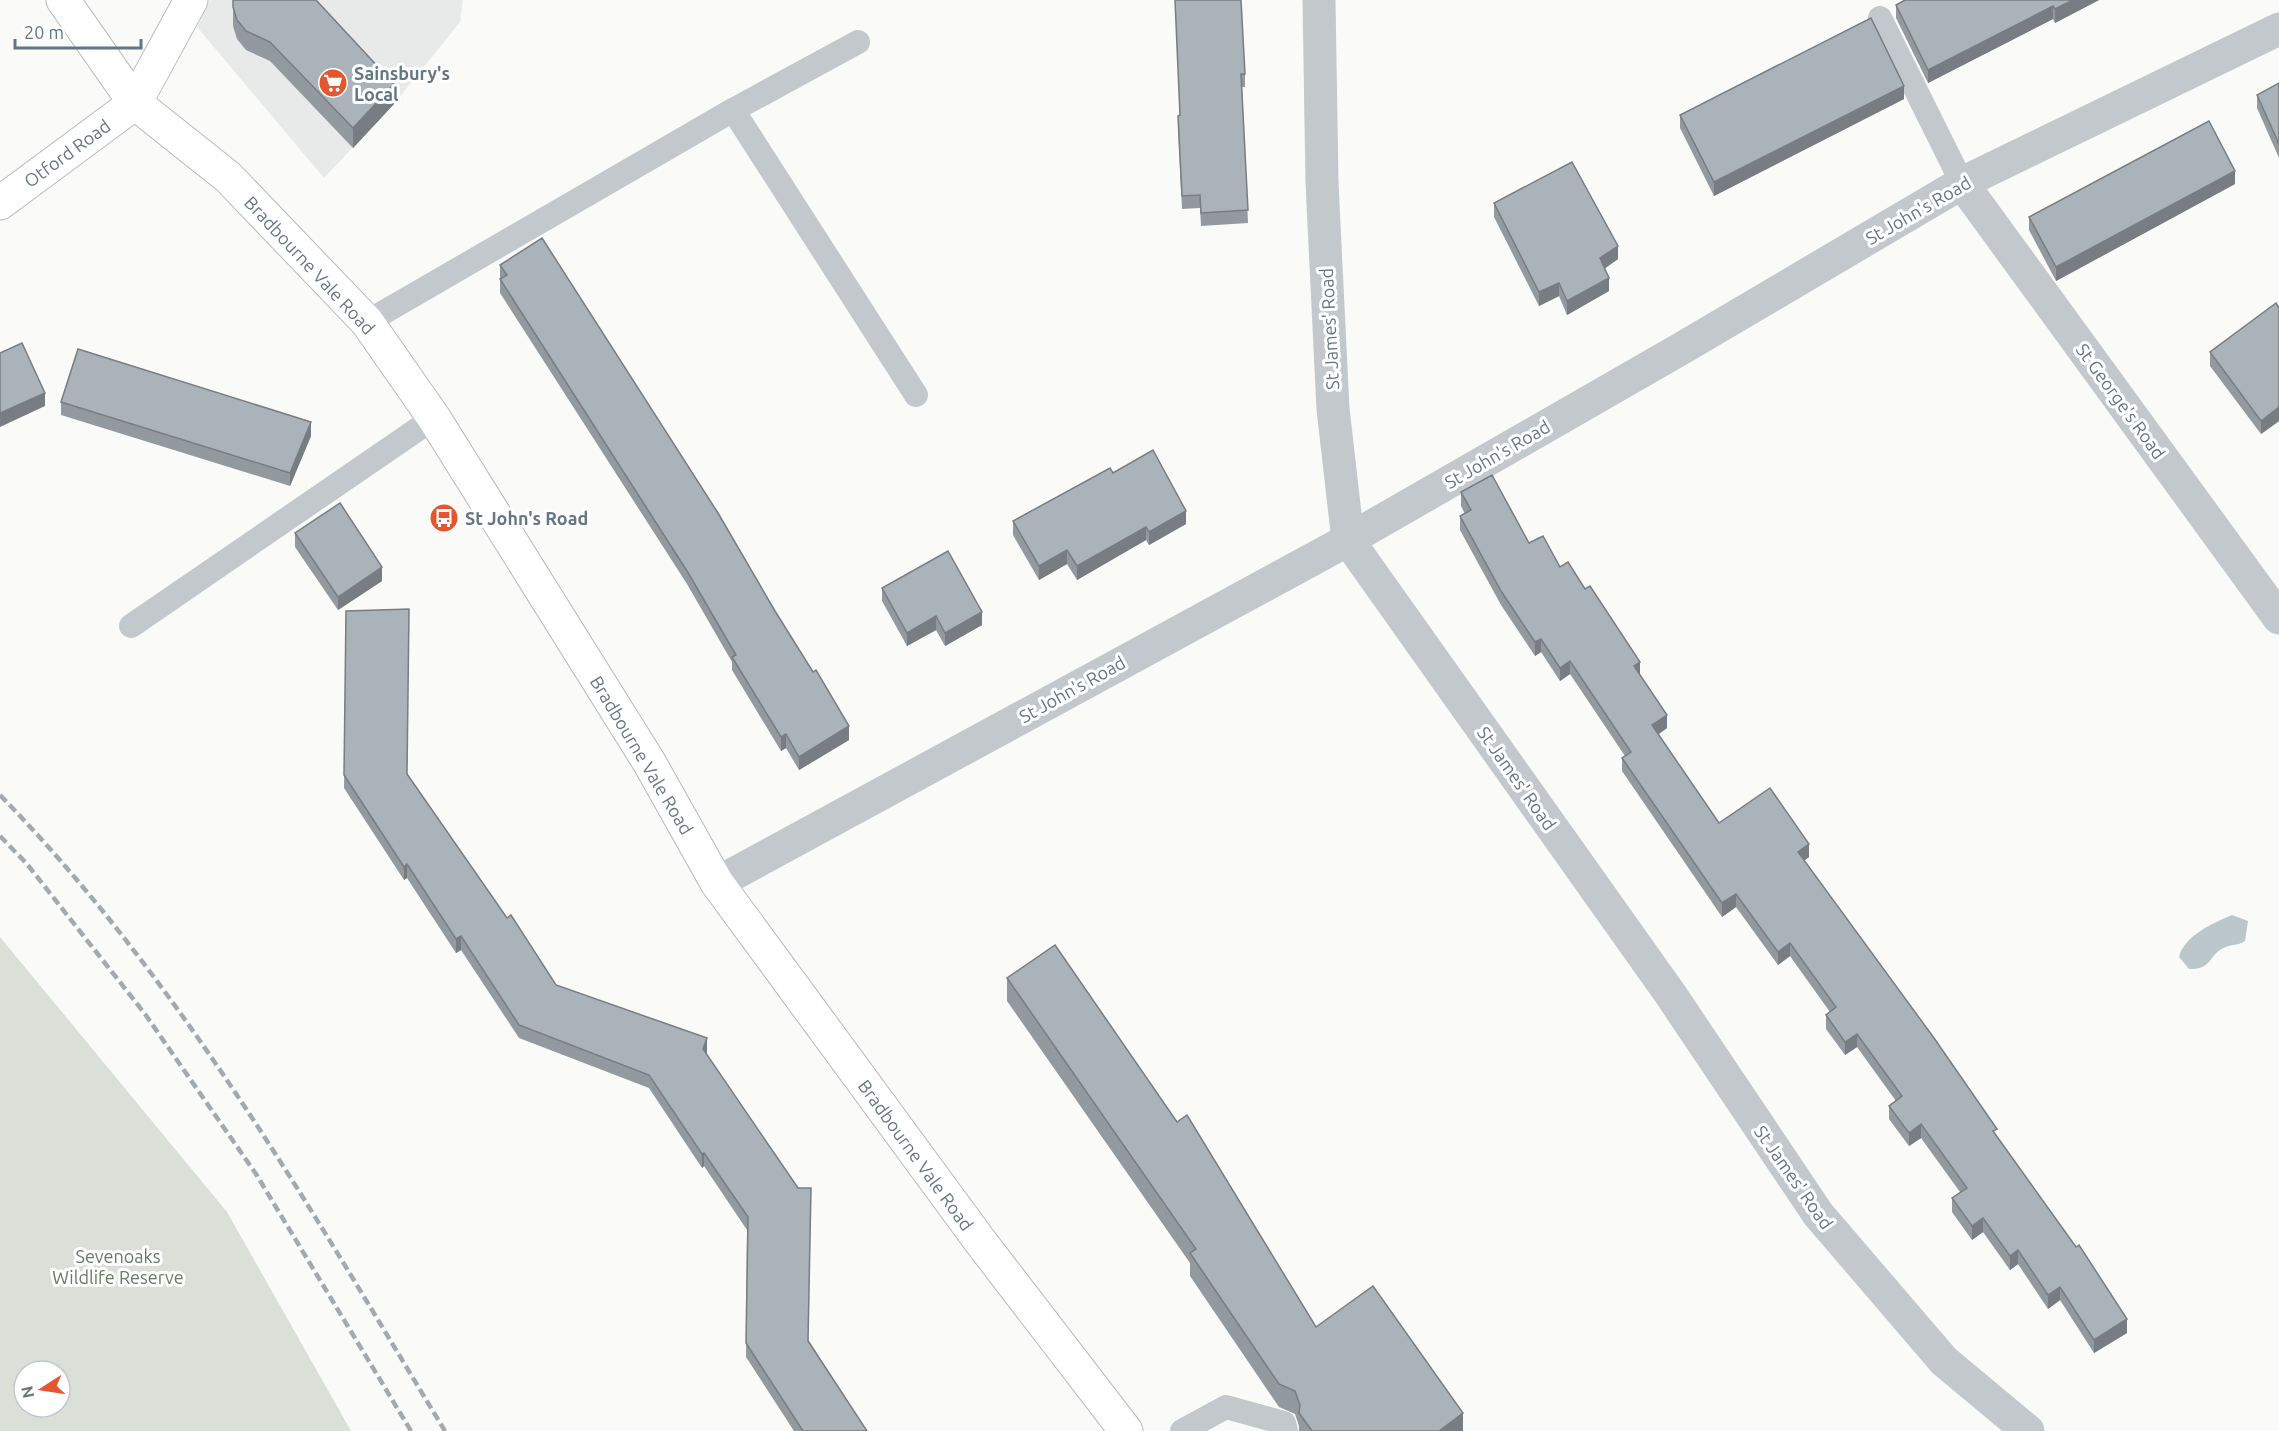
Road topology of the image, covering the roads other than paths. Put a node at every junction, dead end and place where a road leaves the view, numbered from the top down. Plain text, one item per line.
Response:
1 (63, 0) edge
2 (191, 0) edge
3 (1319, 0) edge
4 (1880, 18) dead end
5 (2279, 28) edge
6 (858, 42) dead end
7 (135, 103) junction
8 (733, 110) junction
9 (1962, 183) junction
10 (0, 203) edge
11 (367, 322) junction
12 (916, 395) dead end
13 (434, 418) junction
14 (1348, 540) junction
15 (2279, 618) edge
16 (130, 626) dead end
17 (717, 883) junction
18 (1126, 1431) edge
19 (1182, 1431) edge
20 (1286, 1431) edge
21 (2028, 1431) edge

1 - 7 main road, Bradbourne Vale Road
2 - 7 main road
3 - 14 street, St James' Road
4 - 9 lane
5 - 9 street, St John's Road
6 - 8 lane
7 - 10 main road, Otford Road
7 - 11 main road, Bradbourne Vale Road
8 - 11 lane
8 - 12 lane
9 - 14 street, St John's Road
9 - 15 street, St George's Road
11 - 13 main road, Bradbourne Vale Road
13 - 16 lane
13 - 17 main road, Bradbourne Vale Road
14 - 17 street, St John's Road
14 - 21 street, St James' Road
17 - 18 main road, Bradbourne Vale Road
19 - 20 lane

